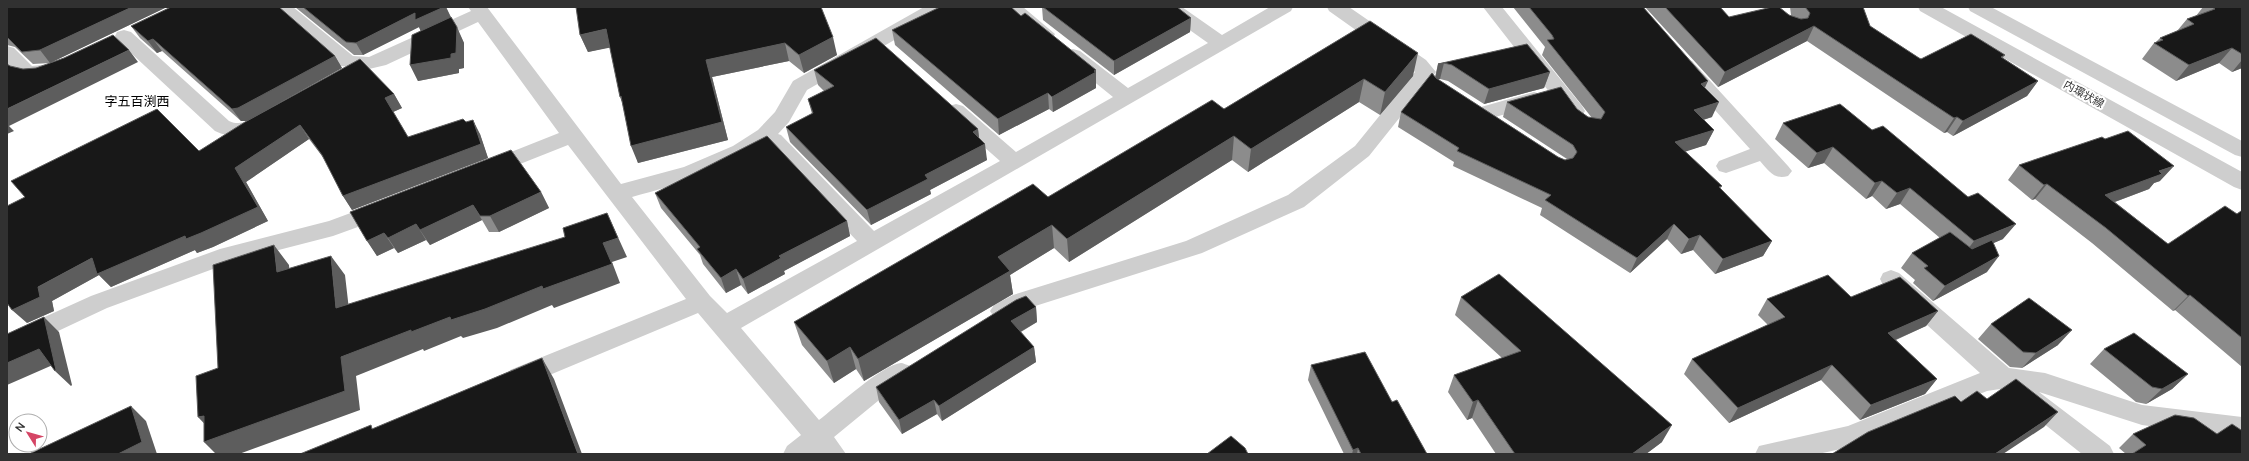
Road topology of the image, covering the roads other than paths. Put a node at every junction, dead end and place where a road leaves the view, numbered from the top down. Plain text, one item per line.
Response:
1 (282, 7) edge
2 (938, 7) edge
3 (1011, 7) edge
4 (1170, 7) edge
5 (1284, 7) edge
6 (1336, 7) edge
7 (1492, 7) edge
8 (1927, 7) edge
9 (1977, 7) edge
10 (480, 10) edge
11 (124, 36) dead end
12 (1221, 43) junction
13 (7, 52) edge
14 (1675, 53) edge
15 (68, 63) edge
16 (369, 63) junction
17 (341, 78) edge
18 (1560, 92) junction
19 (940, 97) edge
20 (1127, 98) junction
21 (1464, 103) edge
22 (279, 113) edge
23 (1481, 114) junction
24 (1501, 127) edge
25 (1588, 127) edge
26 (572, 136) junction
27 (774, 140) dead end
28 (2242, 150) edge
29 (1764, 152) junction
30 (1015, 162) junction
31 (1726, 166) dead end
32 (1780, 171) dead end
33 (471, 175) edge
34 (2242, 182) edge
35 (617, 193) junction
36 (406, 200) edge
37 (872, 243) junction
38 (1891, 279) edge
39 (702, 302) junction
40 (982, 323) edge
41 (725, 326) junction
42 (7, 345) edge
43 (916, 364) edge
44 (2002, 377) junction
45 (496, 386) edge
46 (2242, 428) edge
47 (826, 445) edge
48 (796, 454) edge
49 (1768, 454) edge
50 (2101, 454) edge

1 - 16 street
2 - 35 street
3 - 20 street
4 - 12 street
5 - 12 street
6 - 40 street
7 - 18 street
8 - 34 street, 内環状線
9 - 28 street
10 - 16 street
10 - 26 street
11 - 22 street
12 - 20 street
13 - 15 street
14 - 29 street
16 - 17 street
18 - 23 street
18 - 25 street
19 - 30 street
20 - 30 street
21 - 23 street
23 - 24 street
26 - 33 street
26 - 35 street
27 - 37 street
29 - 31 street
29 - 32 street
30 - 37 street
35 - 39 street
36 - 42 street
37 - 41 street
38 - 44 street
39 - 41 street
39 - 45 street
41 - 47 street
43 - 47 street
44 - 46 street
44 - 49 street
44 - 50 street
47 - 48 street

